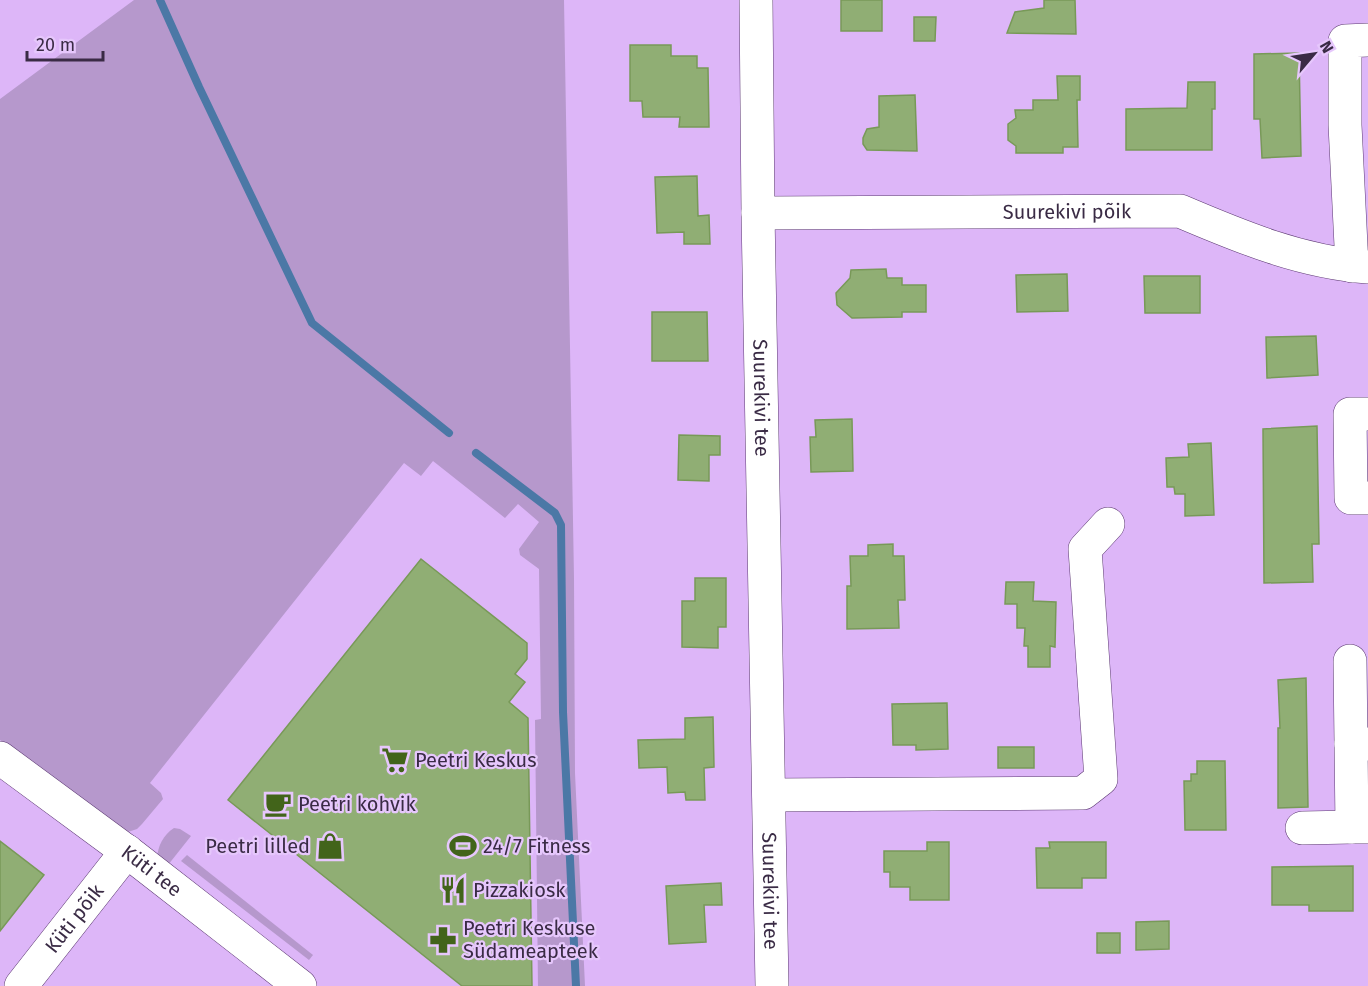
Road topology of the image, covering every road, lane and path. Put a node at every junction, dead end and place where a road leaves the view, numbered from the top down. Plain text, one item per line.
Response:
1 (756, 0) edge
2 (1368, 39) edge
3 (1356, 124) edge
4 (758, 213) junction
5 (1360, 266) edge
6 (1368, 414) edge
7 (1368, 498) edge
8 (1108, 524) dead end
9 (1350, 661) dead end
10 (1359, 744) edge
11 (0, 758) edge
12 (769, 795) junction
13 (1360, 827) edge
14 (1302, 828) dead end
15 (127, 851) junction
16 (21, 986) edge
17 (300, 986) edge
18 (772, 986) edge

1 - 4 street, Suurekivi tee
2 - 3 street
3 - 5 street
4 - 5 street, Suurekivi põik
4 - 12 street, Suurekivi tee
6 - 7 street
8 - 12 street
9 - 10 street
10 - 13 street
11 - 15 street, Küti tee
12 - 18 street, Suurekivi tee
13 - 14 street
15 - 16 street, Küti põik
15 - 17 street, Küti tee

